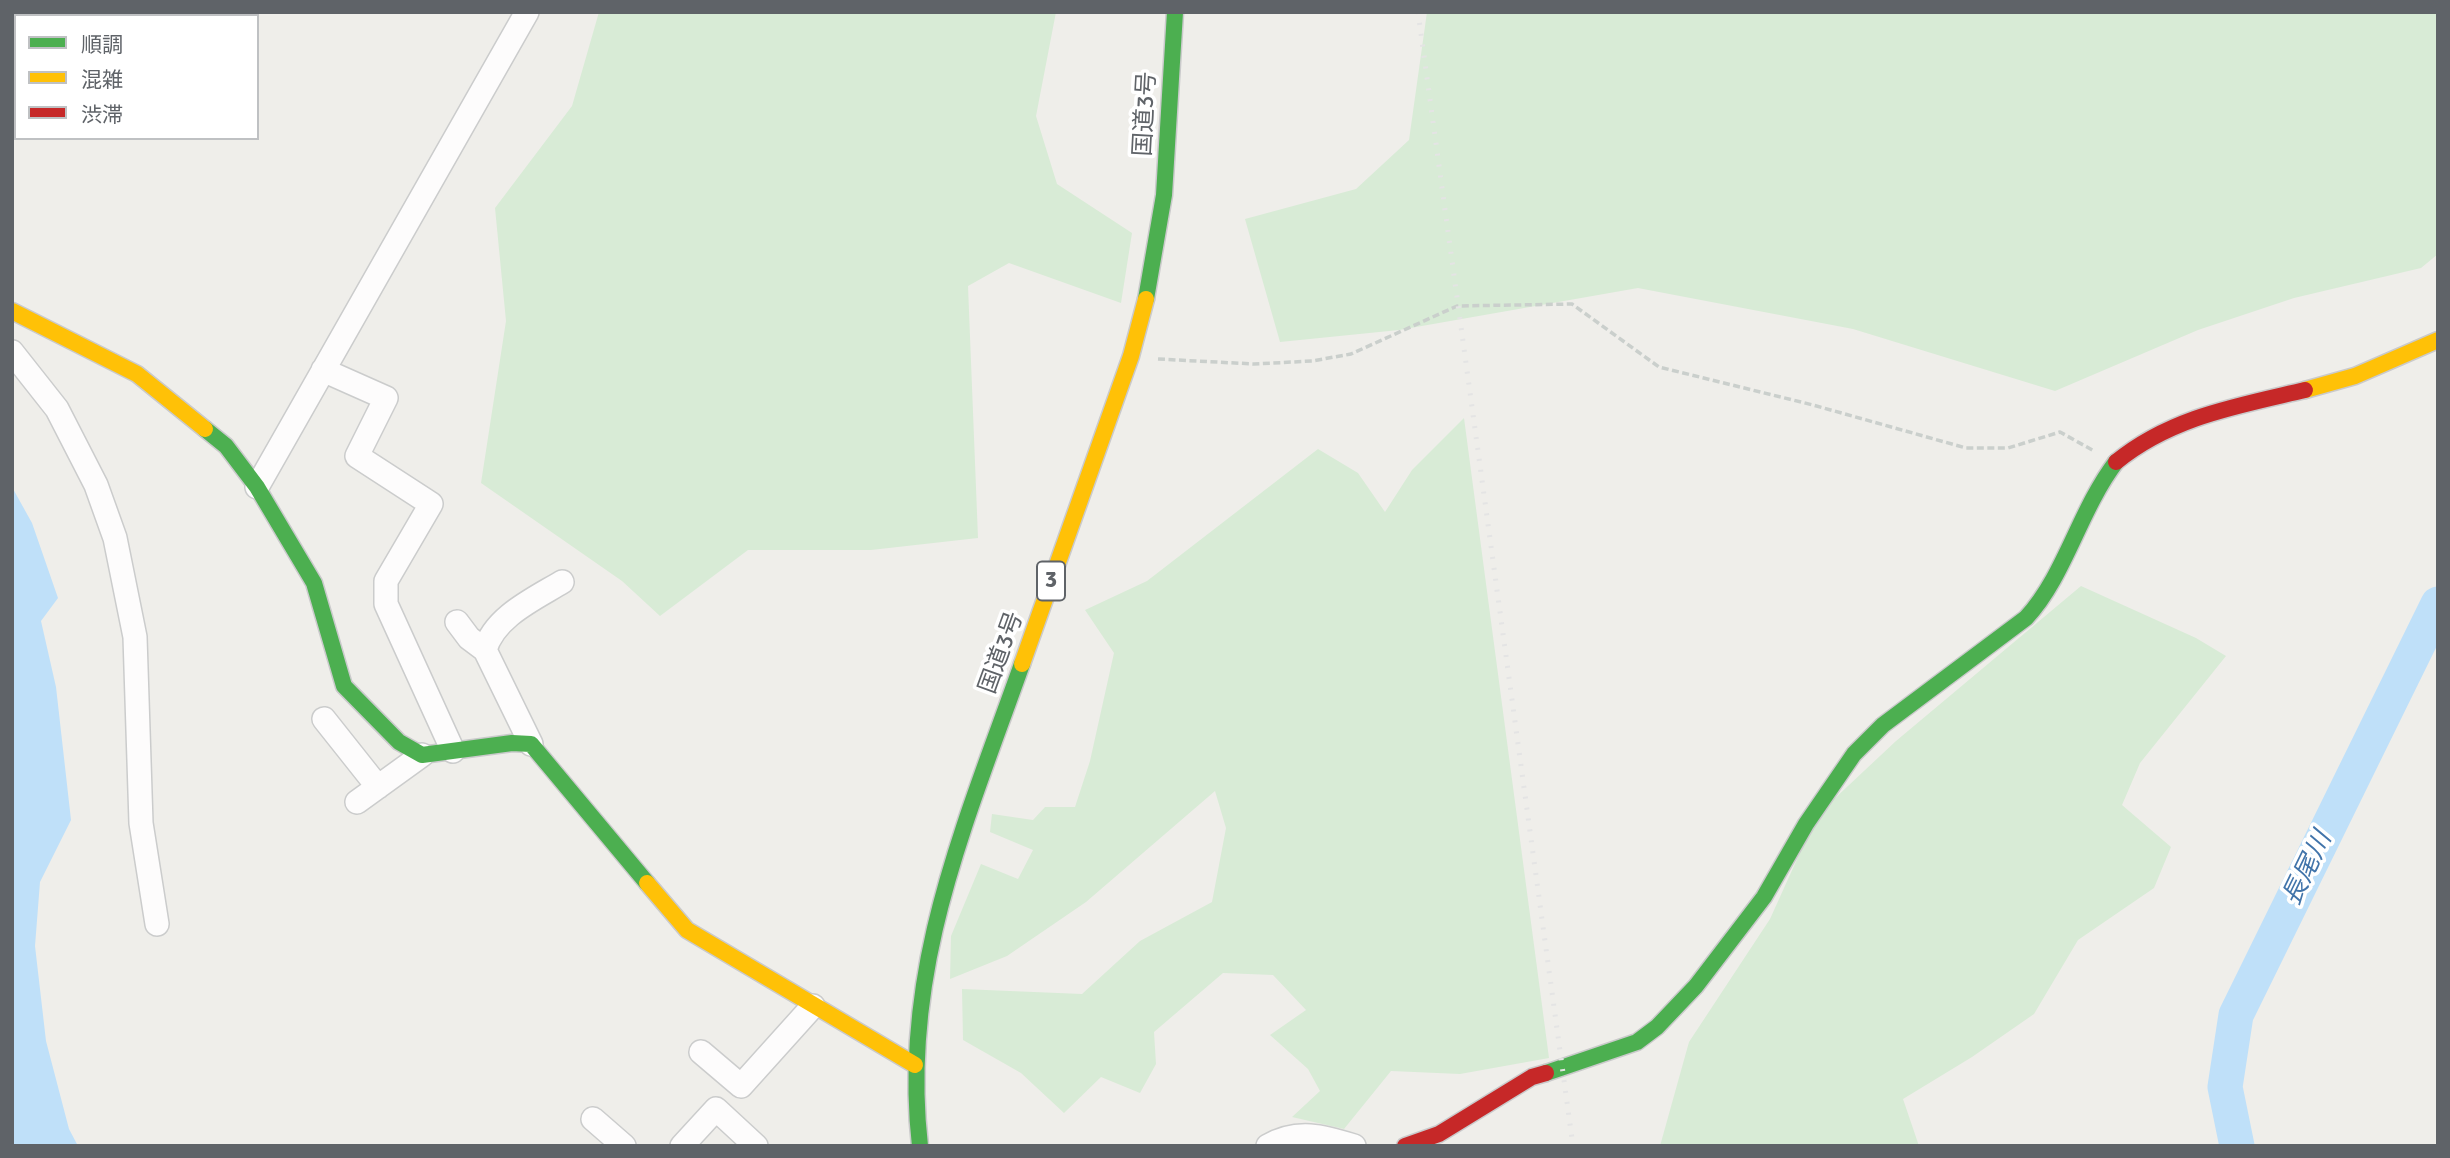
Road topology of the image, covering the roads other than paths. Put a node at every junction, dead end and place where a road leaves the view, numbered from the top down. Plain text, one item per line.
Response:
1 (527, 12) edge
2 (1175, 12) edge
3 (12, 311) edge
4 (2438, 340) edge
5 (12, 352) edge
6 (323, 370) junction
7 (257, 487) junction
8 (562, 582) dead end
9 (457, 622) dead end
10 (485, 650) junction
11 (324, 719) dead end
12 (531, 744) junction
13 (453, 751) junction
14 (422, 755) junction
15 (378, 787) junction
16 (358, 802) dead end
17 (157, 924) dead end
18 (813, 1006) junction
19 (701, 1052) dead end
20 (915, 1065) junction
21 (593, 1119) dead end
22 (915, 1142) edge
23 (624, 1146) edge
24 (682, 1146) edge
25 (756, 1146) edge
26 (1268, 1146) edge
27 (1354, 1146) edge
28 (1405, 1146) edge

1 - 6 street
2 - 20 main road, 国道3号 / 3
3 - 7 main road
4 - 28 main road
5 - 17 street
6 - 7 street
6 - 13 street
7 - 14 main road
8 - 10 street
9 - 10 street
10 - 12 street
11 - 15 street
12 - 13 main road
12 - 18 main road
13 - 14 main road
14 - 15 street
15 - 16 street
18 - 19 street
18 - 20 main road
20 - 22 main road, 国道3号 / 3
21 - 23 street
24 - 25 street
26 - 27 street

